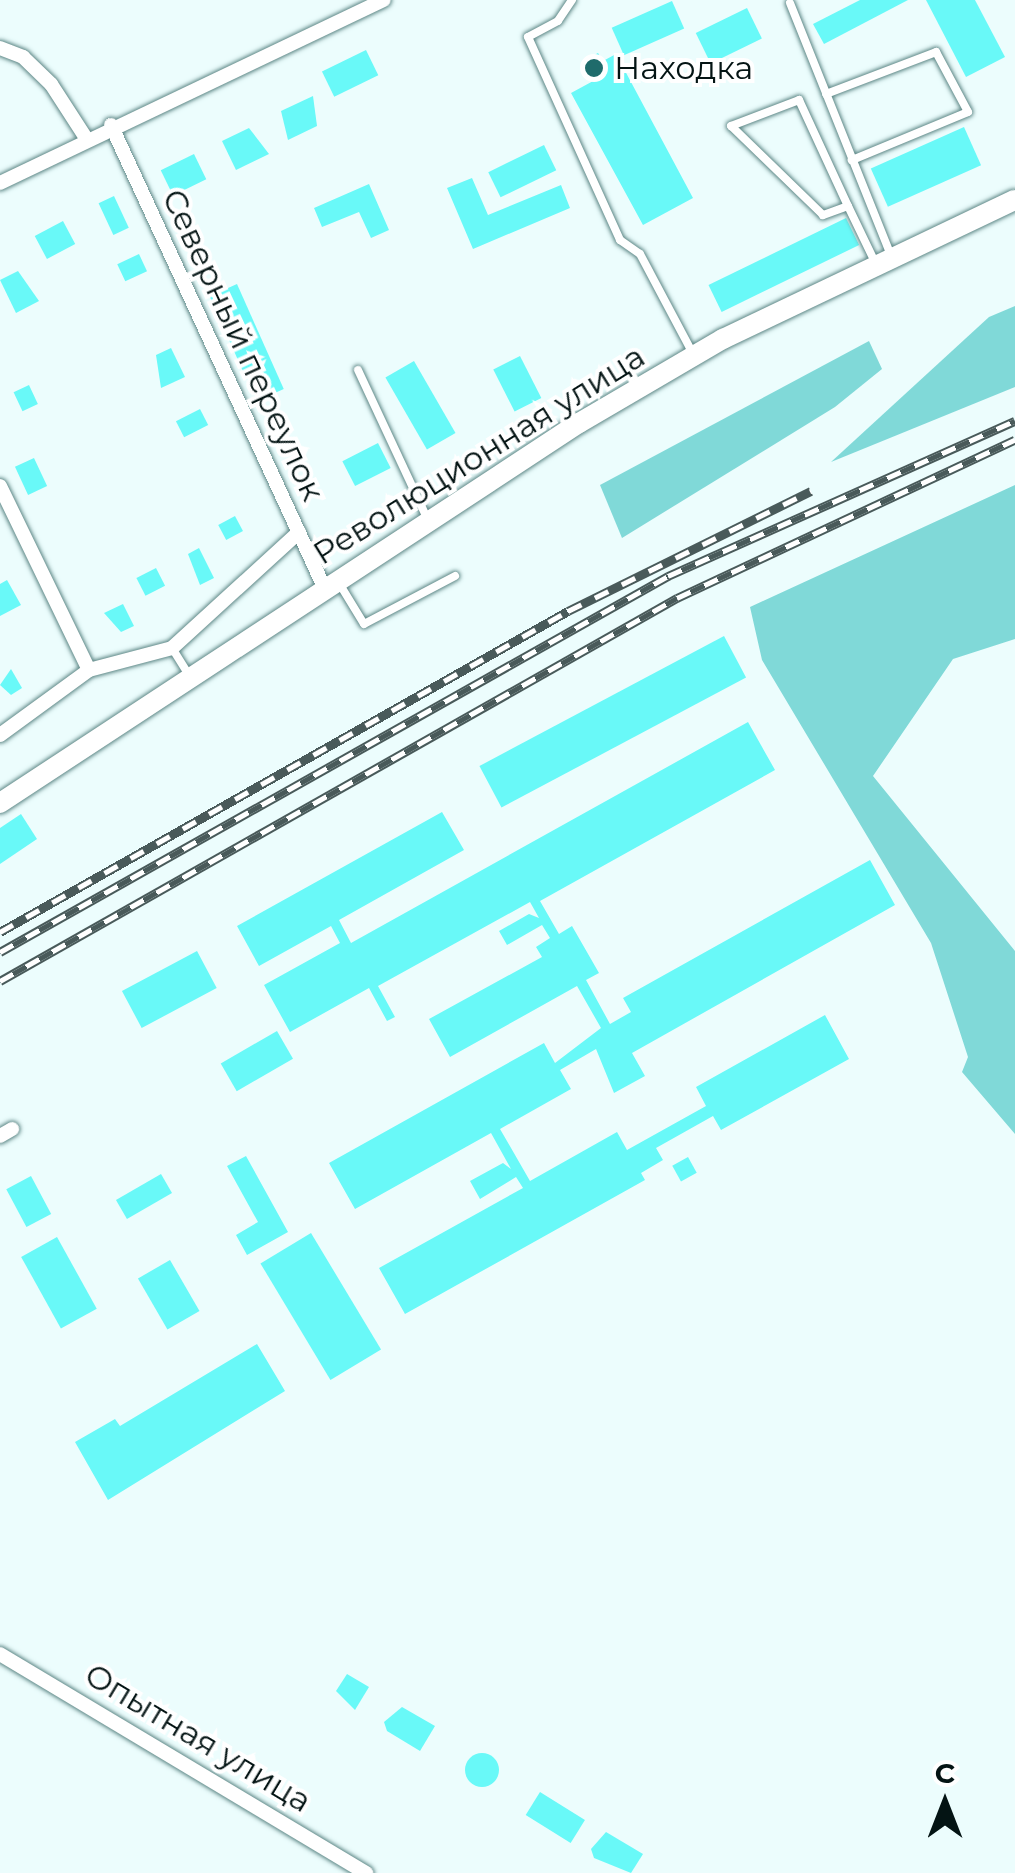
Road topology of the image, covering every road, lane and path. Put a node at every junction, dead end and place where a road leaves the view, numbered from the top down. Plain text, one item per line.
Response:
1 (384, 0) edge
2 (572, 0) edge
3 (790, 3) dead end
4 (0, 48) edge
5 (826, 94) junction
6 (111, 125) junction
7 (86, 138) junction
8 (852, 160) junction
9 (0, 183) edge
10 (1015, 200) edge
11 (848, 206) junction
12 (882, 259) junction
13 (694, 356) junction
14 (358, 370) dead end
15 (0, 486) edge
16 (428, 520) junction
17 (299, 532) junction
18 (455, 576) dead end
19 (331, 583) junction
20 (172, 648) junction
21 (89, 670) junction
22 (190, 676) junction
23 (0, 735) edge
24 (0, 803) edge
25 (0, 1654) edge
26 (366, 1873) edge

1 - 6 street
2 - 13 lane
3 - 5 lane
4 - 7 street
5 - 8 lane
5 - 8 lane
6 - 7 street
6 - 17 street, Северный переулок
7 - 9 street
8 - 12 lane
10 - 12 main road, Революционная улица
11 - 11 lane
11 - 12 lane
12 - 13 main road, Революционная улица
13 - 16 main road, Революционная улица
14 - 16 lane
15 - 21 street
16 - 19 main road, Революционная улица
17 - 19 street, Северный переулок
17 - 20 street
18 - 19 lane
19 - 22 main road, Революционная улица
20 - 21 street
20 - 22 lane
21 - 23 street
22 - 24 main road, Революционная улица
25 - 26 street, Опытная улица

